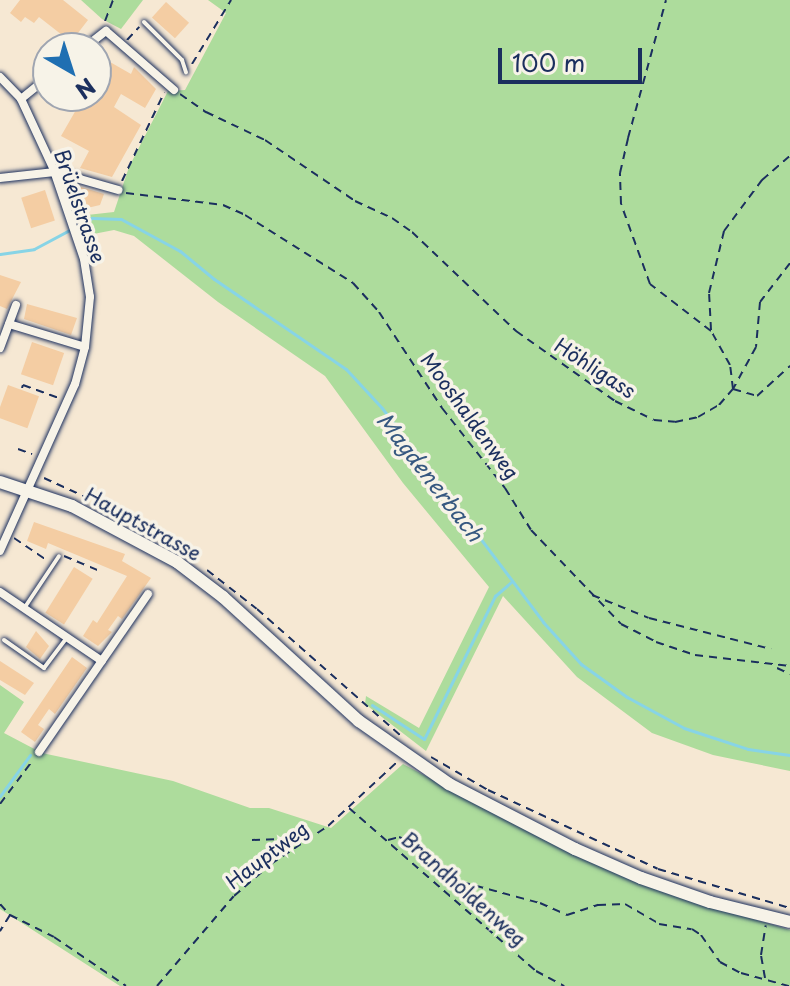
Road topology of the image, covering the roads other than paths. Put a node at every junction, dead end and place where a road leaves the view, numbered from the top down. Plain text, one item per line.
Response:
1 (144, 22) dead end
2 (112, 36) edge
3 (186, 72) road end
4 (0, 77) edge
5 (171, 87) road end
6 (32, 90) edge
7 (21, 99) junction
8 (55, 172) junction
9 (0, 178) edge
10 (118, 190) road end
11 (16, 305) dead end
12 (9, 324) junction
13 (85, 347) junction
14 (0, 348) edge
15 (0, 482) edge
16 (29, 491) junction
17 (0, 551) edge
18 (59, 556) road end
19 (0, 592) edge
20 (148, 594) dead end
21 (24, 609) junction
22 (67, 638) junction
23 (4, 640) dead end
24 (102, 661) junction
25 (39, 752) road end
26 (790, 922) edge

1 - 3 lane
2 - 5 street
4 - 7 street, Brüelstrasse
6 - 7 street
7 - 8 street, Brüelstrasse
8 - 9 street
8 - 10 street
8 - 13 street, Brüelstrasse
11 - 12 street
12 - 13 street
12 - 14 street
13 - 16 street, Brüelstrasse
15 - 16 main road, Hauptstrasse
16 - 17 street, Brüelstrasse
16 - 26 main road, Hauptstrasse
18 - 21 lane
19 - 21 street
20 - 24 street
21 - 22 street
22 - 23 lane
22 - 24 street
24 - 25 street

